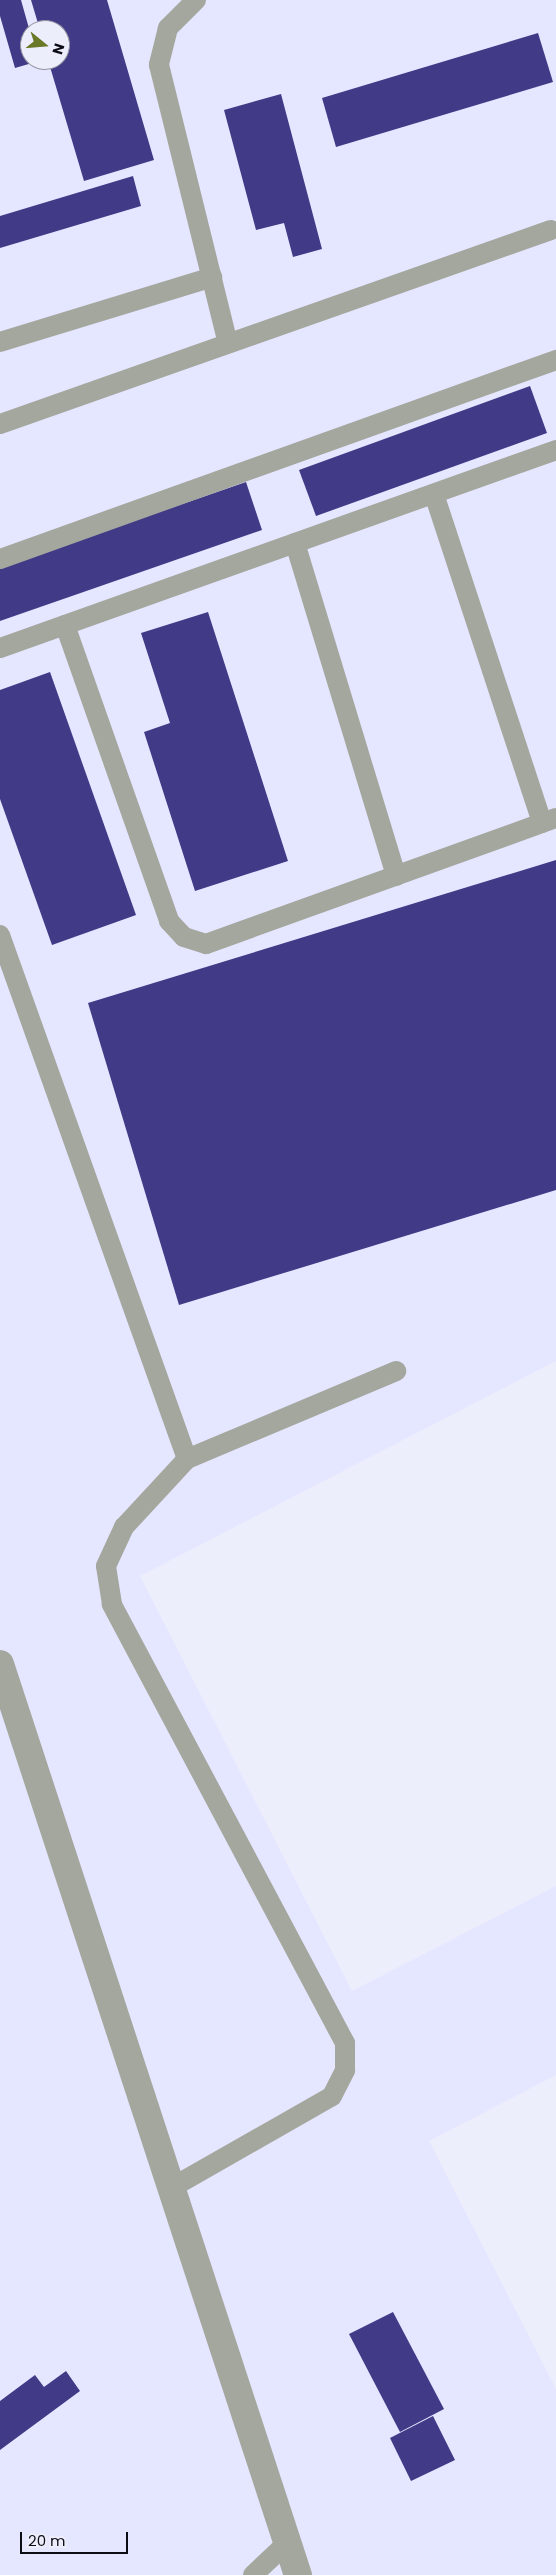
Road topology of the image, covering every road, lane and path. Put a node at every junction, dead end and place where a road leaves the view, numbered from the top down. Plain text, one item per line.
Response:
1 (196, 0) edge
2 (551, 230) dead end
3 (212, 277) junction
4 (0, 342) edge
5 (228, 343) junction
6 (556, 360) edge
7 (0, 424) edge
8 (556, 452) edge
9 (434, 494) junction
10 (295, 543) junction
11 (0, 559) edge
12 (65, 625) junction
13 (0, 648) edge
14 (549, 821) edge
15 (396, 876) junction
16 (0, 935) edge
17 (396, 1372) dead end
18 (186, 1459) junction
19 (0, 1664) edge
20 (171, 2188) junction
21 (287, 2543) junction
22 (253, 2575) edge
23 (298, 2575) edge

1 - 3 lane
2 - 5 lane
3 - 4 lane
3 - 5 lane
5 - 7 lane
6 - 11 lane
8 - 9 lane
9 - 10 lane
9 - 14 lane
10 - 12 lane
10 - 15 lane
12 - 13 lane
12 - 15 lane
14 - 15 lane
16 - 18 lane
17 - 18 lane
18 - 20 lane
19 - 20 street
20 - 21 street
21 - 22 lane
21 - 23 street

